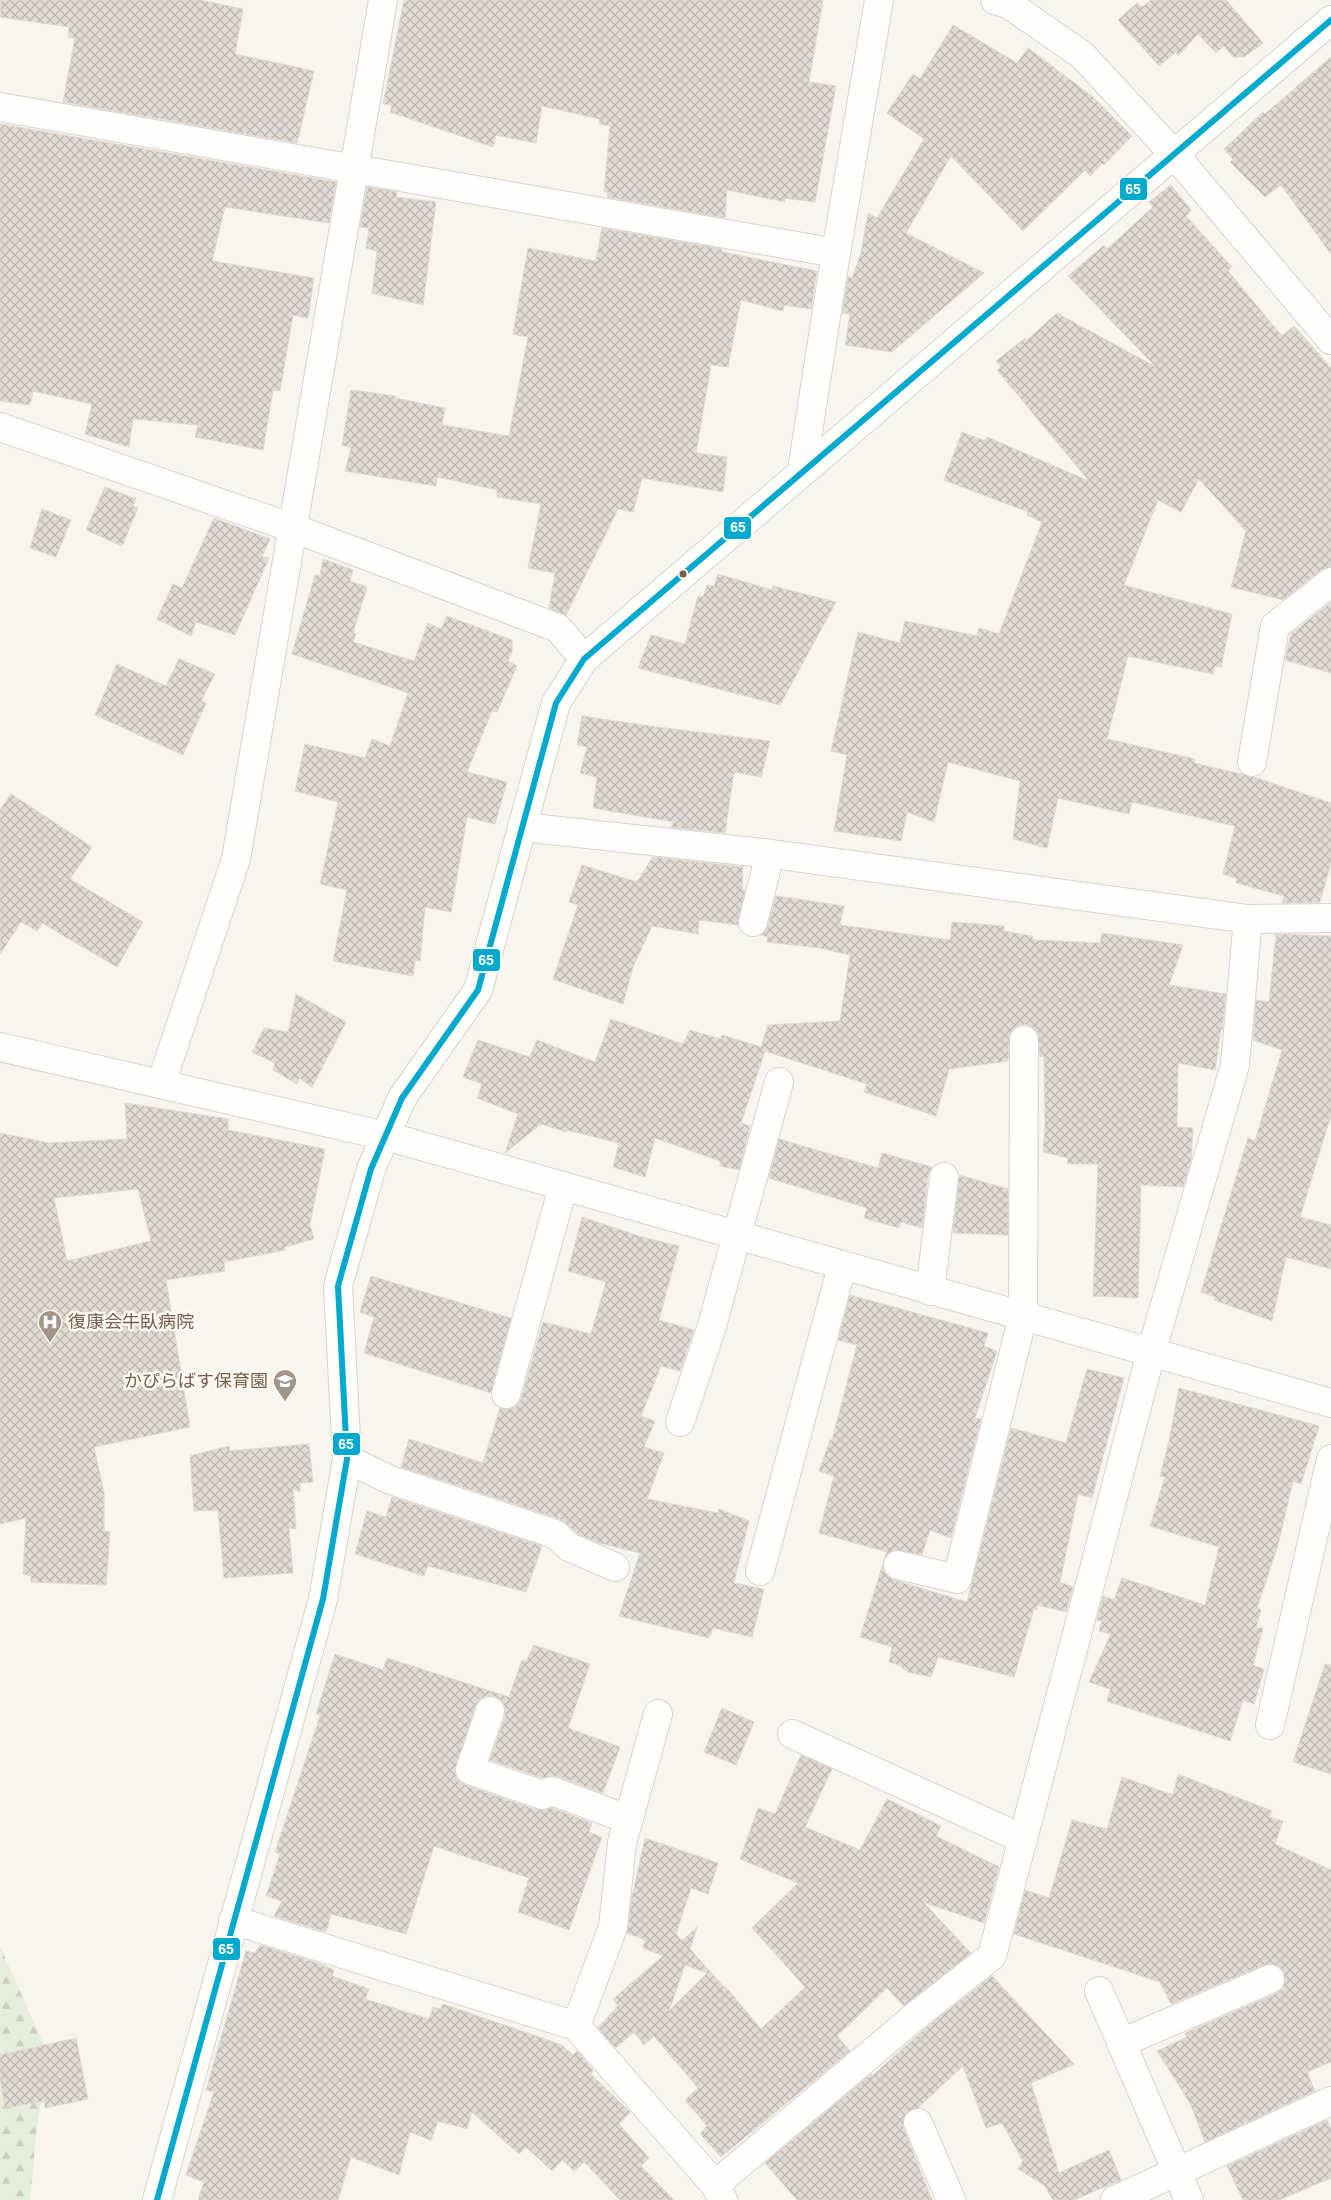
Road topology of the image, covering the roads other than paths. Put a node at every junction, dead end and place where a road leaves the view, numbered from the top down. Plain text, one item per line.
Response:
1 (383, 0) edge
2 (880, 0) edge
3 (995, 0) edge
4 (1331, 20) edge
5 (0, 107) edge
6 (1174, 154) junction
7 (355, 168) junction
8 (836, 253) junction
9 (1326, 322) edge
10 (0, 427) edge
11 (802, 470) junction
12 (293, 528) junction
13 (1331, 582) edge
14 (584, 659) junction
15 (1252, 762) dead end
16 (522, 827) junction
17 (770, 854) junction
18 (1331, 918) edge
19 (1248, 919) junction
20 (753, 922) dead end
21 (1024, 1040) dead end
22 (0, 1047) edge
23 (780, 1082) dead end
24 (161, 1084) junction
25 (386, 1136) junction
26 (944, 1178) dead end
27 (563, 1187) junction
28 (736, 1236) junction
29 (842, 1266) junction
30 (930, 1291) junction
31 (1022, 1316) junction
32 (1151, 1353) junction
33 (506, 1394) dead end
34 (1331, 1403) edge
35 (680, 1422) dead end
36 (347, 1459) junction
37 (1331, 1459) edge
38 (898, 1565) dead end
39 (615, 1567) dead end
40 (760, 1571) dead end
41 (490, 1711) dead end
42 (658, 1714) dead end
43 (1270, 1724) dead end
44 (792, 1734) dead end
45 (627, 1819) junction
46 (1023, 1838) junction
47 (233, 1920) junction
48 (1270, 1979) dead end
49 (1099, 1991) dead end
50 (576, 2026) junction
51 (1121, 2042) junction
52 (1331, 2101) edge
53 (918, 2123) dead end
54 (1176, 2172) junction
55 (719, 2192) edge
56 (158, 2200) edge
57 (951, 2200) edge
58 (1114, 2200) edge
59 (1189, 2200) edge

1 - 7 street
2 - 8 street
3 - 6 street
4 - 6 street
5 - 7 street
6 - 9 street
6 - 11 street
7 - 8 street
7 - 12 street
8 - 11 street
10 - 12 street
11 - 14 street
12 - 14 street
12 - 24 street
13 - 15 street
14 - 16 street
16 - 17 street
16 - 25 street
17 - 19 street
17 - 20 street
18 - 19 street
19 - 32 street
21 - 31 street
22 - 24 street
23 - 28 street
24 - 25 street
25 - 27 street
25 - 36 street
26 - 30 street
27 - 28 street
27 - 33 street
28 - 29 street
28 - 35 street
29 - 30 street
29 - 40 street
30 - 31 street
31 - 32 street
31 - 38 street
32 - 34 street
32 - 46 street
36 - 39 street
36 - 47 street
37 - 43 street
41 - 45 street
42 - 45 street
44 - 46 street
45 - 50 street
46 - 55 street
47 - 50 street
47 - 56 street
48 - 51 street
49 - 51 street
50 - 55 street
51 - 54 street
52 - 54 street
53 - 57 street
54 - 58 street
54 - 59 street

